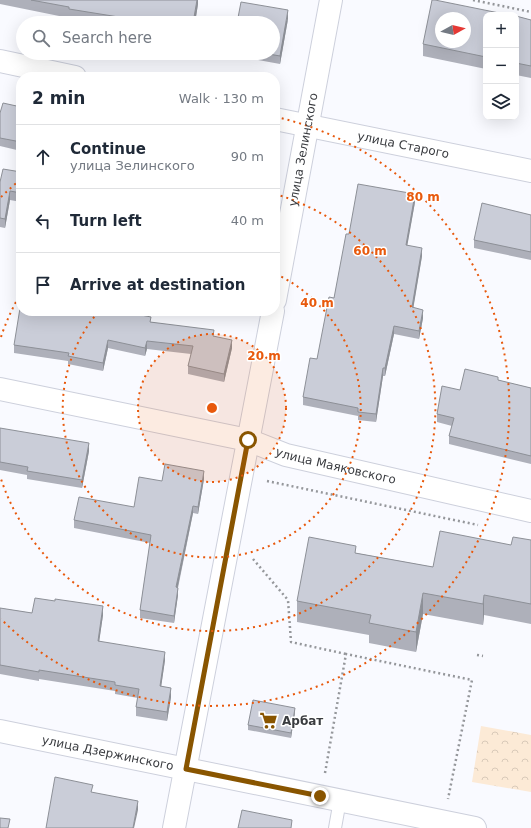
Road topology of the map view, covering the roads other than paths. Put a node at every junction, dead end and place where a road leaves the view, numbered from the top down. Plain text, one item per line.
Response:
1 (331, 0) edge
2 (0, 61) edge
3 (52, 72) edge
4 (280, 120) edge
5 (308, 125) junction
6 (531, 171) edge
7 (280, 273) edge
8 (272, 316) edge
9 (0, 389) edge
10 (248, 440) junction
11 (531, 511) edge
12 (0, 731) edge
13 (186, 769) junction
14 (330, 798) junction
15 (174, 828) edge
16 (335, 828) edge
17 (475, 828) edge

1 - 5 street, улица Зелинского
2 - 3 street
4 - 5 street, улица Старого
5 - 6 street, улица Старого
5 - 7 street, улица Зелинского
8 - 10 street
9 - 10 street, улица Маяковского
10 - 11 street, улица Маяковского
10 - 13 street
12 - 13 street, улица Дзержинского
13 - 14 street, улица Дзержинского
13 - 15 street
14 - 16 lane
14 - 17 street, улица Дзержинского

